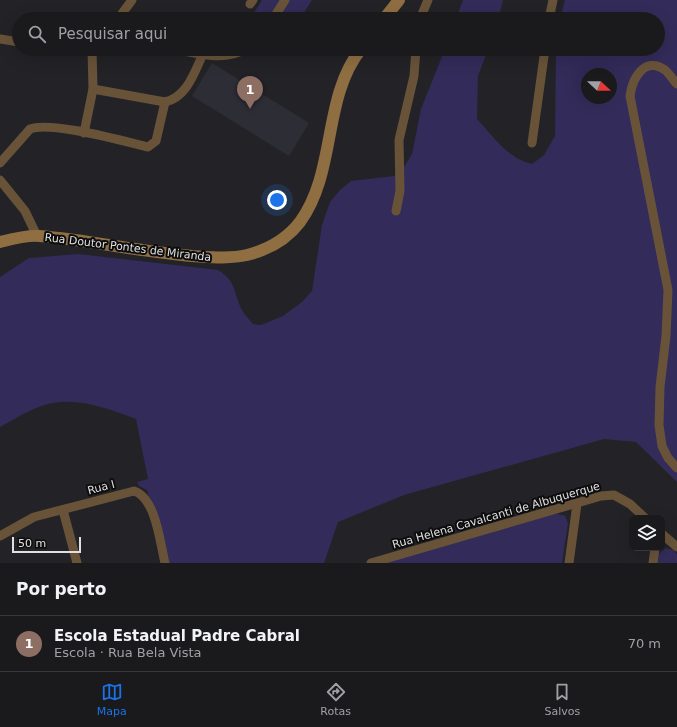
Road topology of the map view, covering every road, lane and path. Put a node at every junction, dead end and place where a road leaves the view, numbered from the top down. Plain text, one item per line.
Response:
1 (132, 0) edge
2 (285, 0) edge
3 (399, 0) edge
4 (428, 0) edge
5 (553, 0) edge
6 (123, 12) edge
7 (277, 12) edge
8 (390, 12) edge
9 (423, 12) edge
10 (550, 12) edge
11 (0, 39) edge
12 (12, 41) edge
13 (92, 56) edge
14 (201, 56) edge
15 (356, 56) edge
16 (415, 56) edge
17 (544, 56) edge
18 (677, 84) edge
19 (93, 89) junction
20 (165, 102) junction
21 (84, 133) junction
22 (532, 143) dead end
23 (0, 163) edge
24 (0, 180) edge
25 (396, 211) dead end
26 (37, 236) junction
27 (0, 242) edge
28 (677, 468) edge
29 (578, 504) junction
30 (63, 510) junction
31 (642, 515) edge
32 (0, 536) edge
33 (665, 537) edge
34 (677, 548) edge
35 (655, 551) edge
36 (77, 563) edge
37 (165, 563) edge
38 (371, 563) edge
39 (569, 563) edge
40 (653, 563) edge

1 - 6 street
2 - 7 street
3 - 8 street
4 - 9 street
5 - 10 street
11 - 12 street
13 - 19 street
14 - 20 street
15 - 26 street, Rua Doutor Pontes de Miranda
16 - 25 street
17 - 22 street
18 - 28 street
19 - 20 street
19 - 21 street
20 - 21 street
21 - 23 street
24 - 26 street
26 - 27 street, Rua Doutor Pontes de Miranda
29 - 31 street, Rua Helena Cavalcanti de Albuquerque
29 - 38 street, Rua Helena Cavalcanti de Albuquerque
29 - 39 street
30 - 32 street, Rua I
30 - 36 street
30 - 37 street, Rua I
33 - 34 street
35 - 40 street

